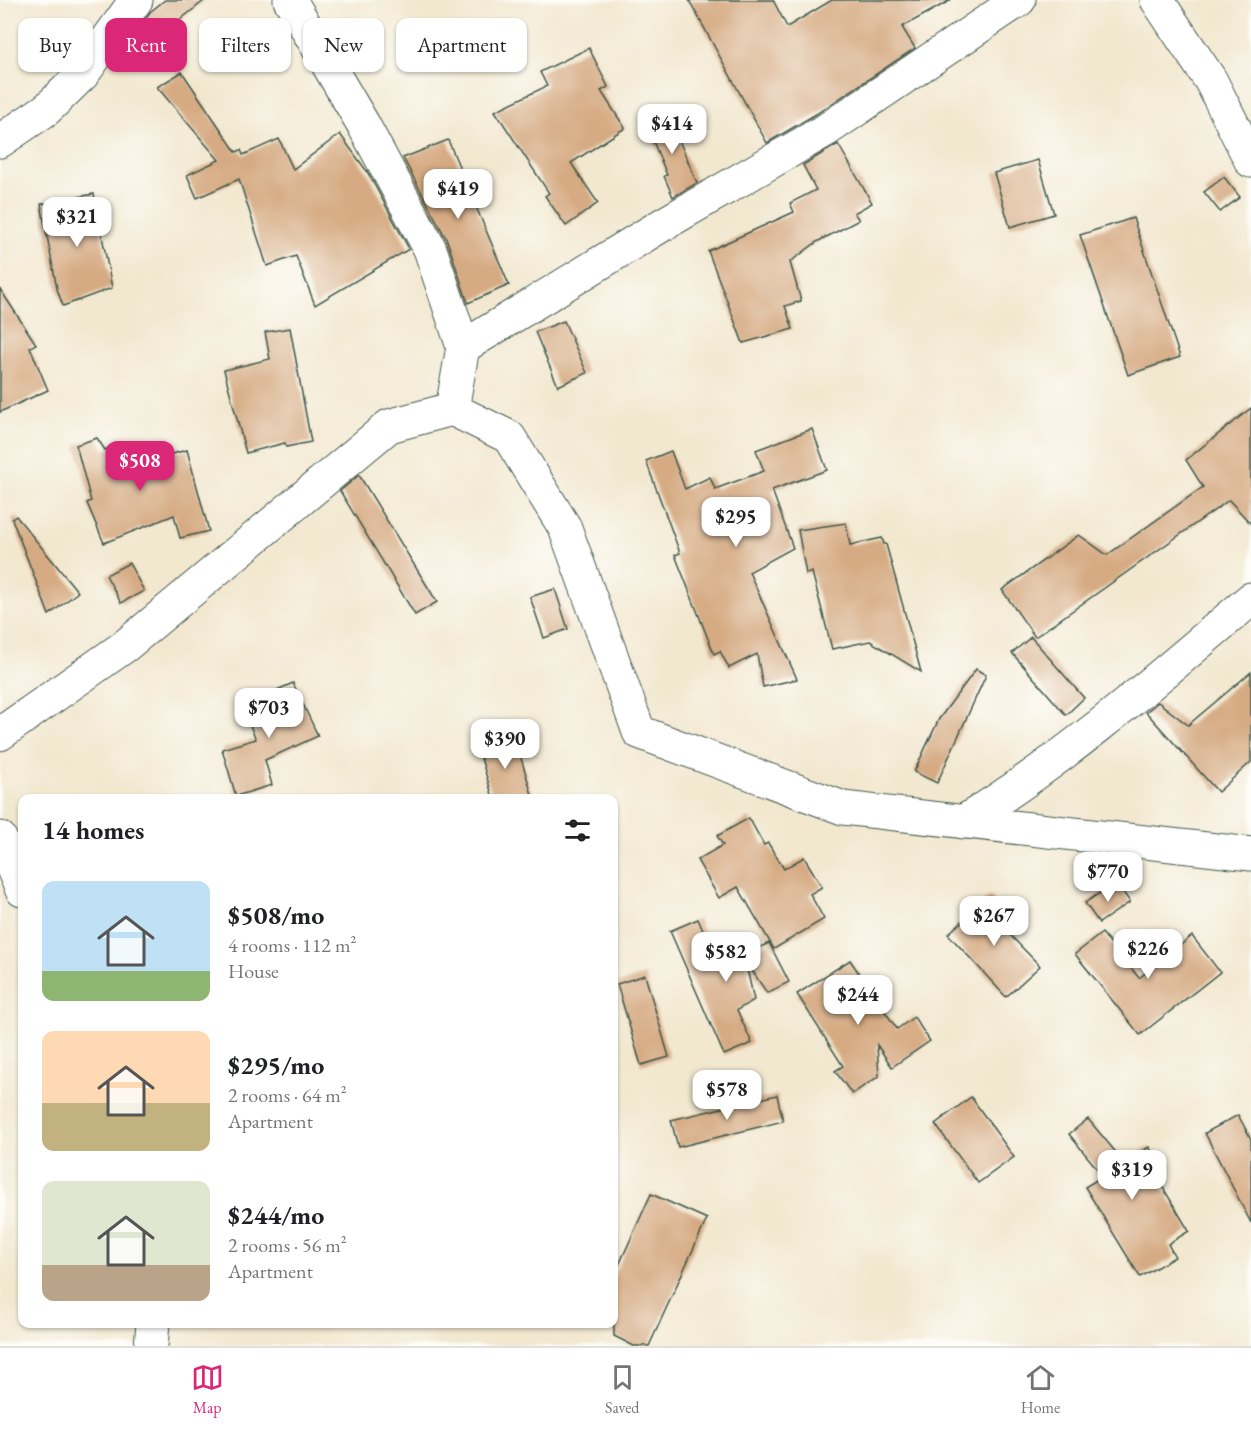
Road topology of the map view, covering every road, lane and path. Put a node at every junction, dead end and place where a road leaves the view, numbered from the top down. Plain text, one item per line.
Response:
1 (136, 0) edge
2 (290, 0) edge
3 (1019, 0) edge
4 (1157, 0) edge
5 (0, 141) edge
6 (1251, 161) edge
7 (463, 347) junction
8 (452, 409) junction
9 (1251, 599) edge
10 (0, 734) edge
11 (963, 822) junction
12 (0, 838) edge
13 (1251, 854) edge
14 (18, 881) edge
15 (153, 1328) edge
16 (152, 1346) edge

1 - 5 street
2 - 7 street
3 - 7 street
4 - 6 street
7 - 8 street
8 - 10 street
8 - 11 street
9 - 11 street
11 - 13 street
12 - 14 street
15 - 16 street

